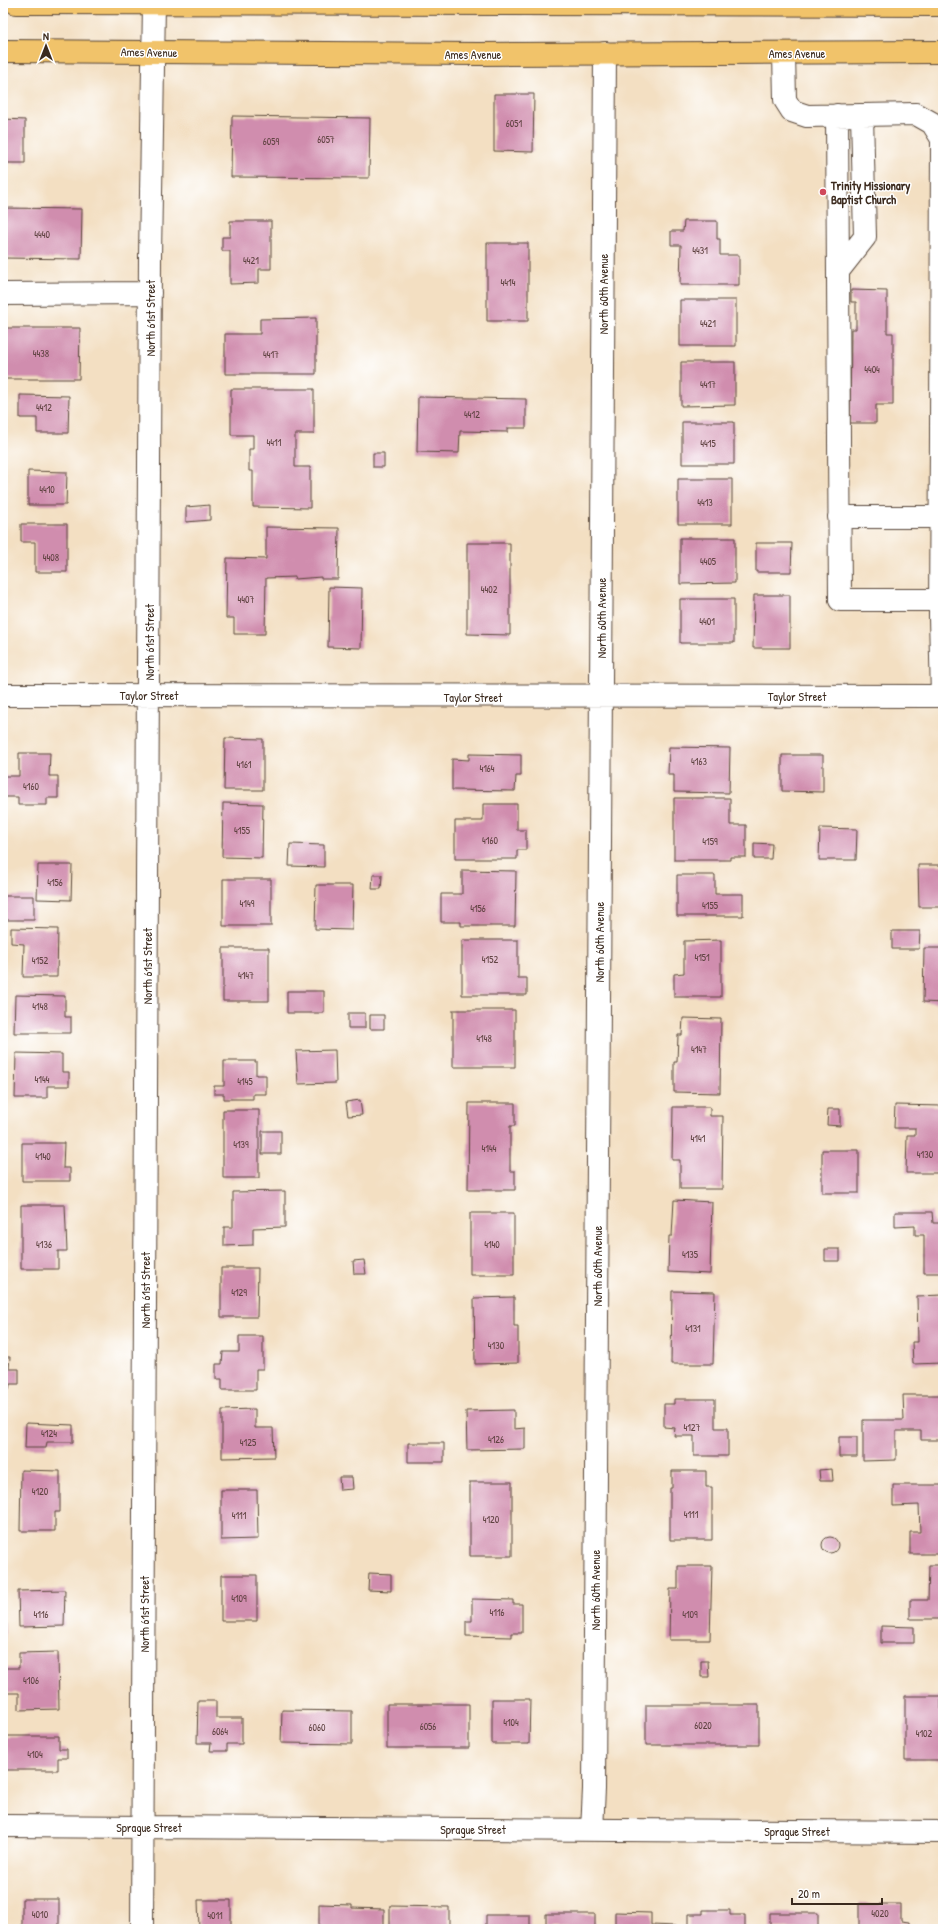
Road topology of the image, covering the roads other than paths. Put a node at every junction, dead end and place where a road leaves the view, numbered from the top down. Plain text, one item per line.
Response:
1 (16, 3) edge
2 (154, 4) edge
3 (606, 4) edge
4 (789, 4) edge
5 (857, 4) edge
6 (943, 5) edge
7 (3, 51) edge
8 (153, 52) junction
9 (943, 52) edge
10 (605, 53) junction
11 (784, 53) junction
12 (837, 115) junction
13 (862, 115) junction
14 (838, 270) junction
15 (150, 293) junction
16 (3, 294) edge
17 (942, 436) edge
18 (839, 517) junction
19 (940, 517) junction
20 (940, 600) junction
21 (3, 695) edge
22 (149, 696) junction
23 (943, 696) edge
24 (600, 697) junction
25 (3, 1826) edge
26 (142, 1827) junction
27 (592, 1830) junction
28 (943, 1832) edge
29 (142, 1929) edge

1 - 2 main road
2 - 3 main road
2 - 8 street, North 61st Street
3 - 4 main road
4 - 5 main road
5 - 6 main road
7 - 8 main road, Ames Avenue
8 - 10 main road, Ames Avenue
8 - 15 street, North 61st Street
9 - 11 main road, Ames Avenue
10 - 11 main road, Ames Avenue
10 - 24 street, North 60th Avenue
11 - 12 street
12 - 13 street
12 - 14 street
13 - 14 street
13 - 17 street
14 - 18 street
15 - 16 street
15 - 22 street, North 61st Street
17 - 19 street
18 - 19 street
18 - 20 street
19 - 20 street
20 - 23 street
21 - 22 street, Taylor Street
22 - 24 street, Taylor Street
22 - 26 street, North 61st Street
23 - 24 street, Taylor Street
24 - 27 street, North 60th Avenue
25 - 26 street, Sprague Street
26 - 27 street, Sprague Street
26 - 29 street, North 61st Street
27 - 28 street, Sprague Street

